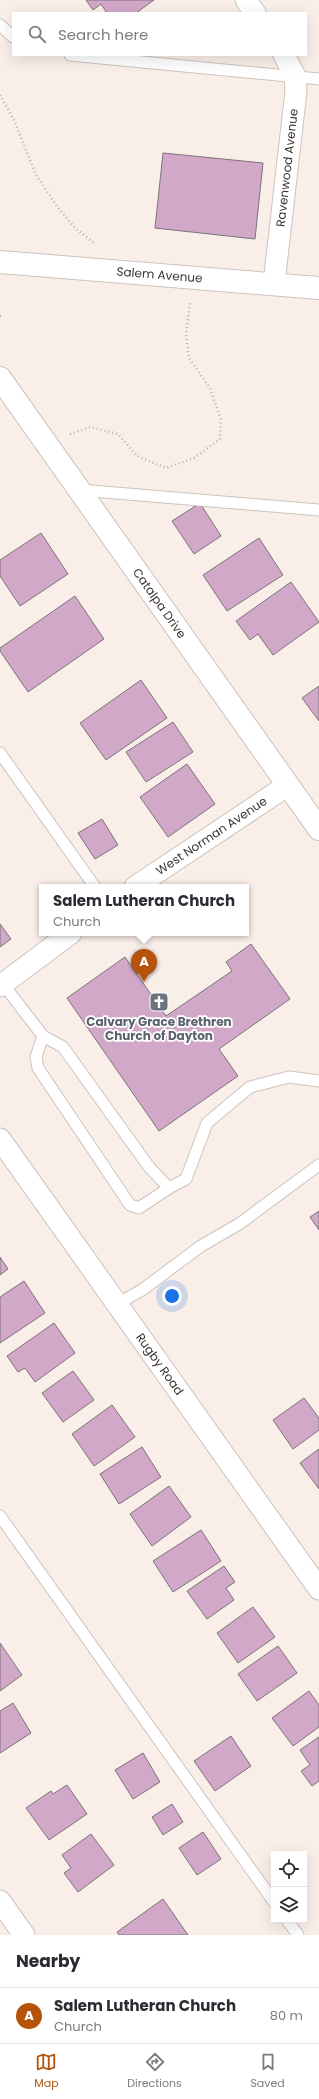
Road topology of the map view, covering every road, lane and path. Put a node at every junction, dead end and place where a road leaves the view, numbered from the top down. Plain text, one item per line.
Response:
1 (246, 0) edge
2 (254, 12) edge
3 (0, 25) edge
4 (12, 36) edge
5 (81, 56) edge
6 (285, 56) edge
7 (295, 76) junction
8 (319, 78) edge
9 (0, 95) edge
10 (96, 245) dead end
11 (0, 262) edge
12 (193, 278) junction
13 (274, 283) junction
14 (319, 288) edge
15 (0, 378) edge
16 (45, 441) junction
17 (79, 490) junction
18 (319, 510) edge
19 (0, 753) edge
20 (288, 785) junction
21 (319, 830) edge
22 (93, 884) edge
23 (140, 884) edge
24 (67, 936) edge
25 (1, 985) edge
26 (43, 1036) junction
27 (319, 1081) edge
28 (0, 1138) edge
29 (319, 1165) edge
30 (169, 1188) junction
31 (117, 1304) junction
32 (0, 1516) edge
33 (319, 1589) edge
34 (271, 1898) edge
35 (0, 1900) edge
36 (289, 1923) edge
37 (24, 1935) edge
38 (298, 1935) edge

1 - 2 street
3 - 4 lane
5 - 7 lane
6 - 7 street, Ravenwood Avenue
7 - 8 lane
7 - 13 street, Ravenwood Avenue
9 - 10 path
11 - 12 street, Salem Avenue
12 - 13 street, Salem Avenue
12 - 16 path
13 - 14 street, Salem Avenue
15 - 16 street, Catalpa Drive
16 - 17 street, Catalpa Drive
17 - 18 lane
17 - 20 street, Catalpa Drive
19 - 22 lane
20 - 21 street, Catalpa Drive
20 - 23 street, West Norman Avenue
24 - 25 street
25 - 26 lane
26 - 30 lane
26 - 30 lane
27 - 30 lane
28 - 31 street, Rugby Road
29 - 31 lane
31 - 33 street, Rugby Road
32 - 34 lane
35 - 37 street
36 - 38 lane

